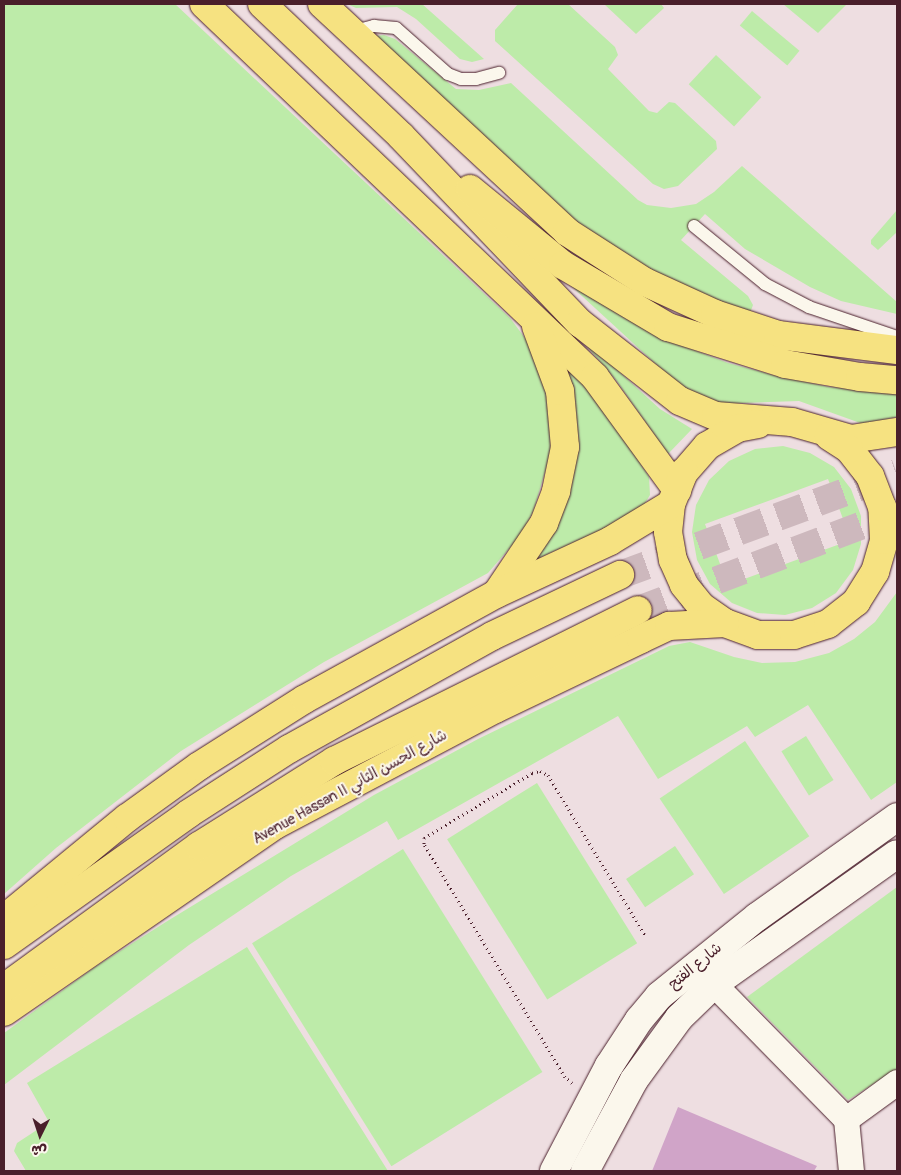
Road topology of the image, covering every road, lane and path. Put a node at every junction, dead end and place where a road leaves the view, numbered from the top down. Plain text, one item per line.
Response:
1 (204, 4) edge
2 (262, 4) edge
3 (322, 4) edge
4 (355, 31) junction
5 (499, 73) dead end
6 (401, 136) junction
7 (694, 226) dead end
8 (534, 320) junction
9 (897, 337) edge
10 (897, 350) edge
11 (897, 380) edge
12 (772, 421) junction
13 (821, 431) junction
14 (897, 432) edge
15 (674, 497) junction
16 (897, 553) edge
17 (875, 572) junction
18 (620, 575) tunnel mouth
19 (496, 594) junction
20 (638, 610) tunnel mouth
21 (725, 623) junction
22 (897, 817) edge
23 (897, 854) edge
24 (4, 919) edge
25 (645, 935) dead end
26 (4, 945) edge
27 (694, 965) junction
28 (714, 984) junction
29 (4, 988) edge
30 (4, 1012) edge
31 (897, 1082) edge
32 (592, 1098) junction
33 (846, 1119) junction
34 (554, 1171) edge
35 (585, 1171) edge
36 (851, 1171) edge

1 - 8 highway
2 - 6 highway
3 - 4 highway
4 - 5 lane
4 - 10 highway
6 - 11 highway
6 - 12 highway
7 - 9 lane
8 - 15 highway
8 - 19 highway
12 - 13 highway
12 - 15 highway
13 - 14 highway
13 - 17 highway
15 - 19 highway
15 - 21 highway
16 - 17 highway
17 - 21 highway
18 - 26 highway
19 - 24 highway
20 - 29 highway
21 - 30 highway, Avenue Hassan II شارع الحسن الثاني
22 - 27 street, شارع الفتح
23 - 28 street, شارع الفتح
25 - 32 path
27 - 28 street
27 - 32 street, شارع الفتح
28 - 33 street
28 - 35 street, شارع الفتح
31 - 33 street
32 - 34 street, شارع الفتح
33 - 36 street

